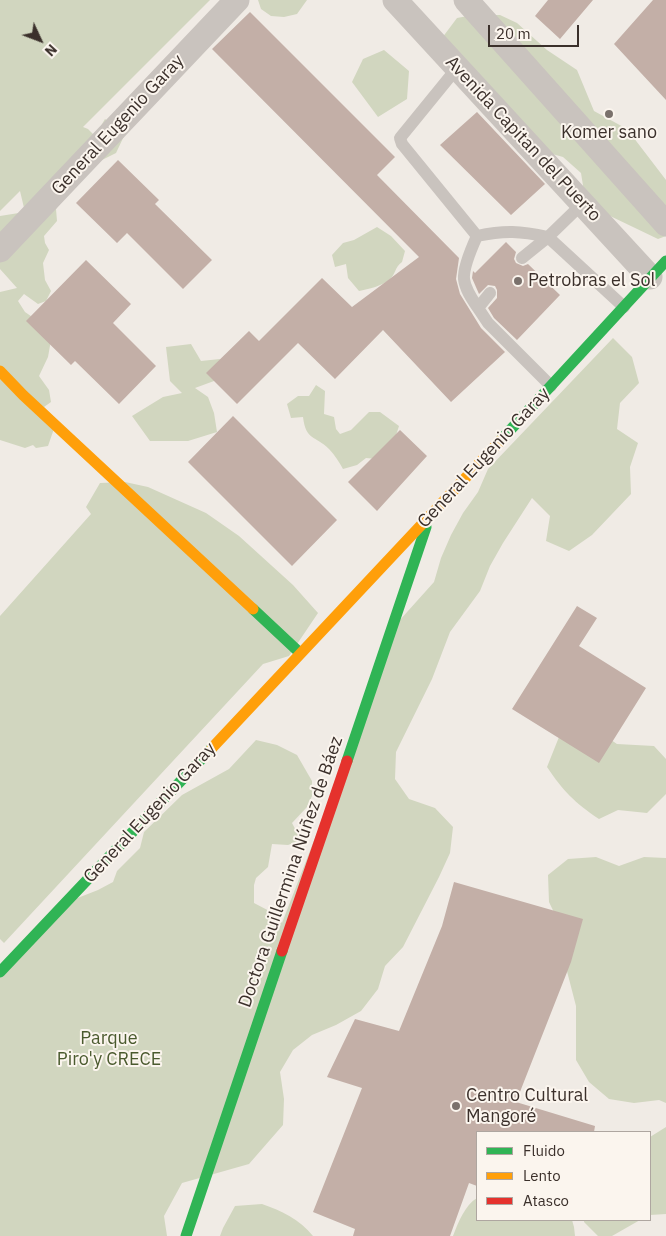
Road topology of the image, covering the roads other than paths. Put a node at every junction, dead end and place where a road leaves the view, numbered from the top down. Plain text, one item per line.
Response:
1 (237, 0) edge
2 (395, 0) edge
3 (466, 0) edge
4 (457, 68) junction
5 (582, 204) junction
6 (666, 224) edge
7 (477, 236) junction
8 (548, 237) junction
9 (0, 250) edge
10 (522, 258) dead end
11 (658, 269) edge
12 (490, 293) dead end
13 (624, 306) junction
14 (478, 308) junction
15 (0, 371) edge
16 (552, 386) junction
17 (428, 520) junction
18 (300, 653) junction
19 (0, 972) edge
20 (186, 1236) edge

1 - 9 street, General Eugenio Garay
2 - 4 street, Avenida Capitan del Puerto
3 - 6 street
4 - 5 street, Avenida Capitan del Puerto
4 - 7 lane
5 - 8 lane
5 - 11 street, Avenida Capitan del Puerto
7 - 8 lane
7 - 14 lane
8 - 10 lane
8 - 13 lane
11 - 13 street, General Eugenio Garay
12 - 14 lane
13 - 16 street, General Eugenio Garay
14 - 16 lane
15 - 18 street
16 - 17 street, General Eugenio Garay
17 - 18 street, General Eugenio Garay
17 - 20 street, Doctora Guillermina Núñez de Báez
18 - 19 street, General Eugenio Garay

